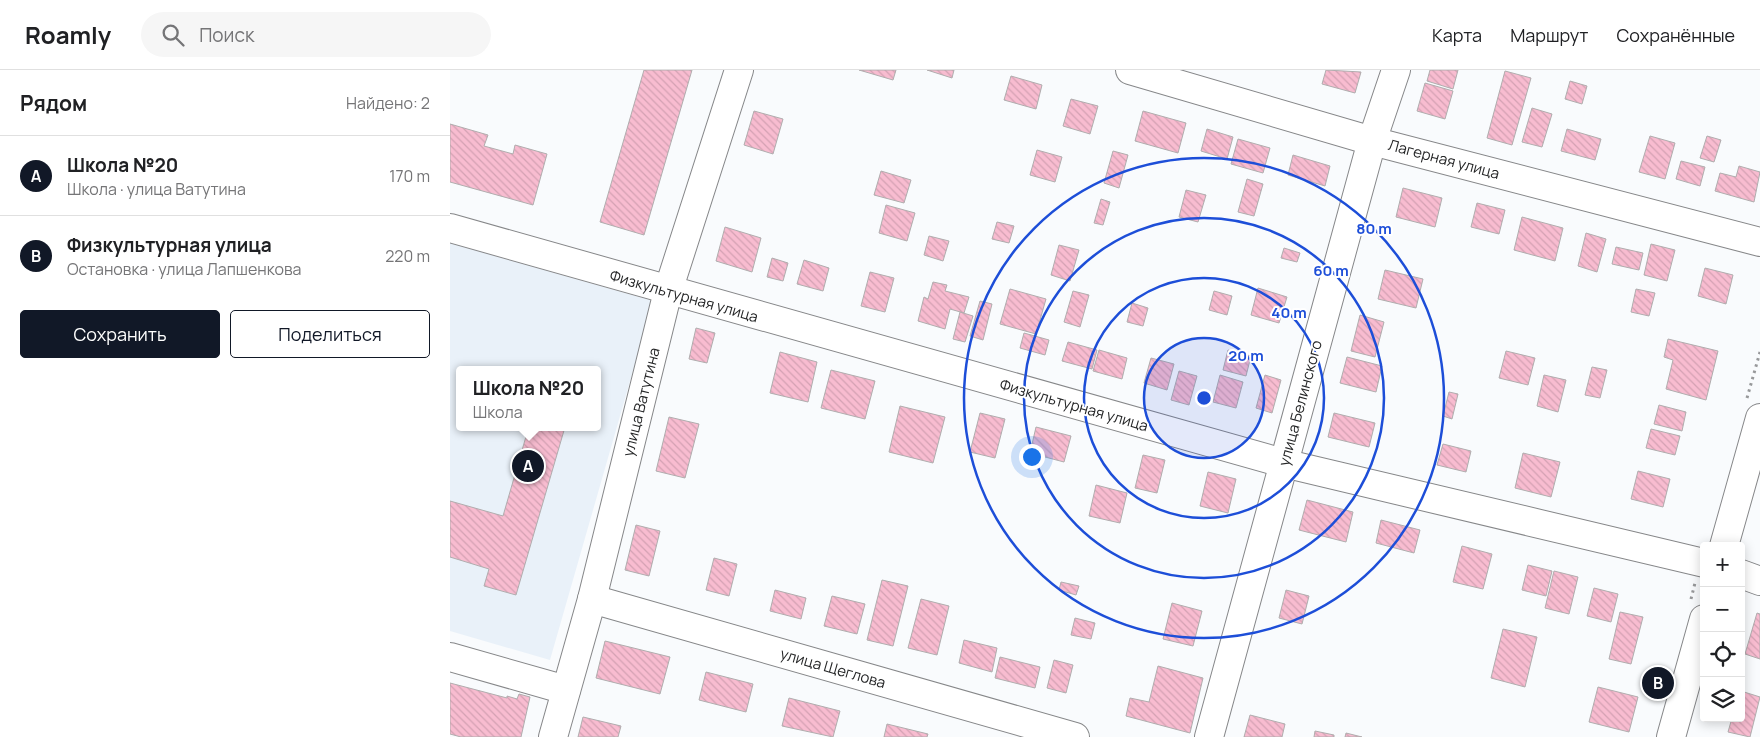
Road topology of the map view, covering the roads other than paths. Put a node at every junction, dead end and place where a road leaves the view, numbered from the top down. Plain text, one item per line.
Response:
1 (739, 70) edge
2 (1130, 70) edge
3 (1396, 70) edge
4 (1372, 141) junction
5 (450, 228) edge
6 (1760, 242) edge
7 (668, 292) junction
8 (1760, 418) edge
9 (1283, 463) junction
10 (1725, 542) edge
11 (1700, 562) edge
12 (1745, 575) edge
13 (1760, 581) edge
14 (592, 598) junction
15 (1700, 632) edge
16 (450, 657) edge
17 (566, 690) junction
18 (553, 737) edge
19 (1075, 737) edge
20 (1209, 737) edge
21 (1671, 737) edge

1 - 7 street, улица Ватутина
2 - 4 street, Лагерная улица
3 - 4 street, улица Белинского
4 - 6 street, Лагерная улица
4 - 9 street, улица Белинского
5 - 7 street, Физкультурная улица
7 - 9 street, Физкультурная улица
7 - 14 street, улица Ватутина
8 - 10 street
9 - 11 street, Физкультурная улица
9 - 20 street, улица Белинского
12 - 13 street
14 - 17 street, улица Ватутина
14 - 19 street, улица Щеглова
15 - 21 street
16 - 17 street
17 - 18 street, улица Ватутина

